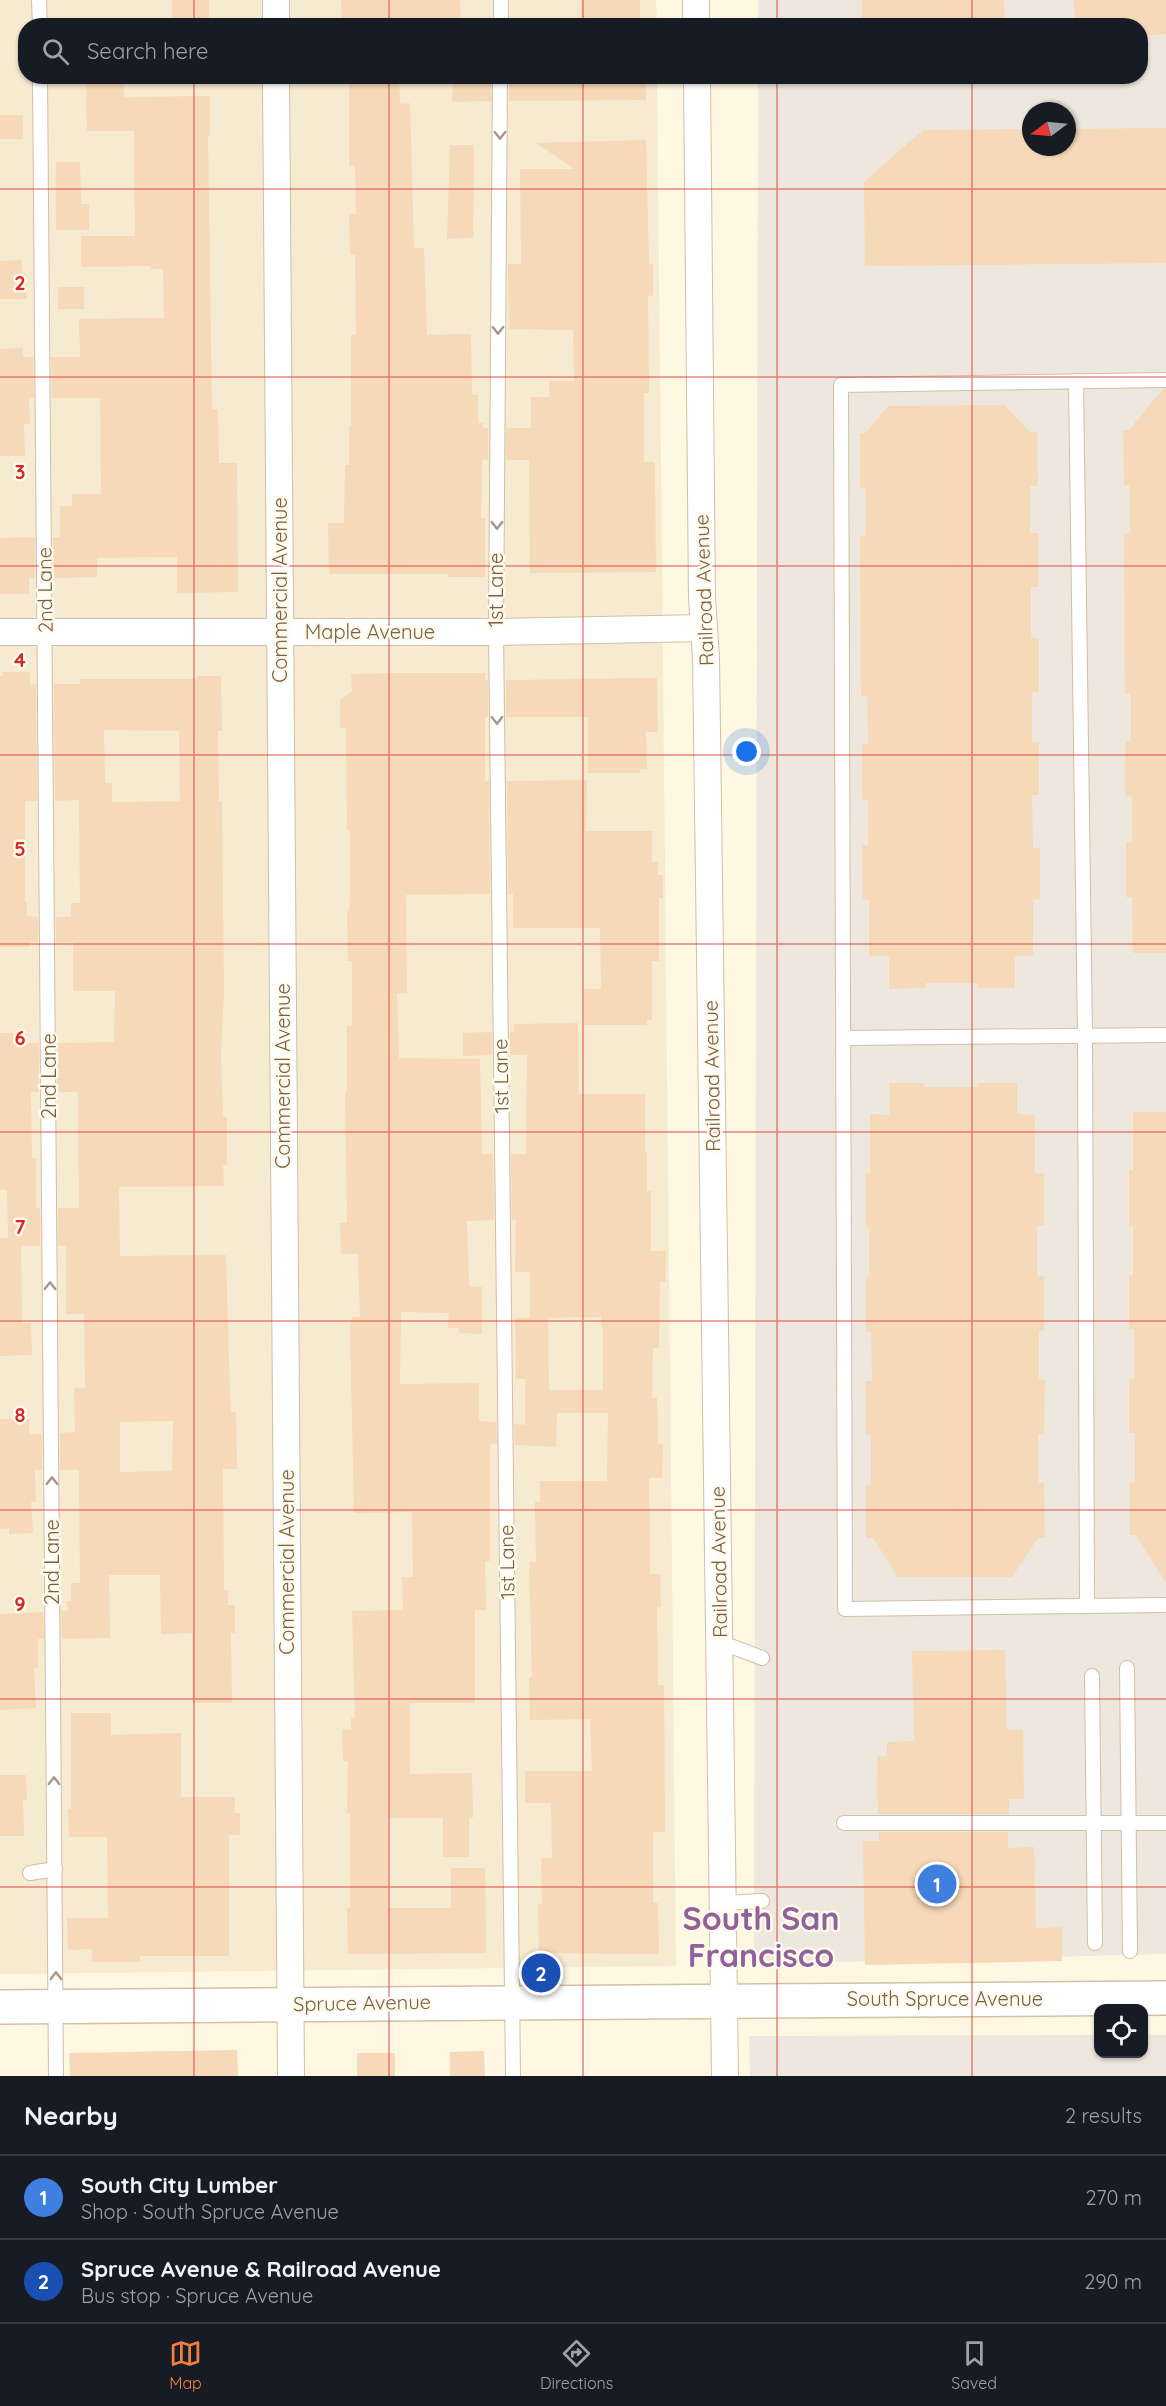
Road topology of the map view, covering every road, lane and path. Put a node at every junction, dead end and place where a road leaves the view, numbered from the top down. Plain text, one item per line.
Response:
1 (39, 0) edge
2 (276, 0) edge
3 (501, 0) edge
4 (696, 0) edge
5 (39, 18) edge
6 (276, 18) edge
7 (501, 18) edge
8 (696, 18) edge
9 (40, 84) edge
10 (276, 84) edge
11 (500, 84) edge
12 (697, 84) edge
13 (1166, 380) edge
14 (1076, 381) junction
15 (704, 628) junction
16 (45, 631) junction
17 (0, 632) edge
18 (496, 632) junction
19 (280, 633) junction
20 (1085, 1035) junction
21 (1166, 1035) edge
22 (843, 1038) junction
23 (1087, 1605) junction
24 (1166, 1605) edge
25 (720, 1642) junction
26 (762, 1658) dead end
27 (1127, 1668) dead end
28 (1092, 1676) dead end
29 (844, 1823) dead end
30 (1094, 1823) junction
31 (1129, 1823) junction
32 (1166, 1823) edge
33 (55, 1869) junction
34 (30, 1872) dead end
35 (762, 1901) dead end
36 (724, 1903) junction
37 (1095, 1943) dead end
38 (1130, 1951) dead end
39 (1166, 1998) edge
40 (724, 2001) junction
41 (513, 2002) junction
42 (291, 2004) junction
43 (56, 2006) junction
44 (0, 2007) edge
45 (56, 2076) edge
46 (291, 2076) edge
47 (513, 2076) edge
48 (725, 2076) edge

1 - 5 lane
2 - 6 street
3 - 7 lane
4 - 8 street
9 - 16 lane, 2nd Lane
10 - 19 street, Commercial Avenue
11 -> 18 lane, 1st Lane
12 - 15 street, Railroad Avenue
13 - 14 lane
14 - 20 lane
14 - 22 lane
15 - 18 street, Maple Avenue
15 - 25 street, Railroad Avenue
16 - 17 street, Maple Avenue
16 - 19 street, Maple Avenue
33 -> 16 lane, 2nd Lane
18 - 19 street, Maple Avenue
18 -> 41 lane, 1st Lane
19 - 42 street, Commercial Avenue
20 - 21 lane
20 - 22 lane
20 - 23 lane
22 - 23 lane
23 - 24 lane
25 - 26 lane
25 - 36 street, Railroad Avenue
27 - 31 lane
28 - 30 lane
29 - 30 lane
30 - 31 lane
30 - 37 lane
31 - 32 lane
31 - 38 lane
33 - 34 lane
43 -> 33 lane, 2nd Lane
35 - 36 lane
36 - 40 street, Railroad Avenue
39 - 40 main road, South Spruce Avenue
40 - 41 main road, Spruce Avenue
40 - 48 street, Railroad Avenue
41 - 42 main road, Spruce Avenue
41 - 47 lane, 1st Lane
42 - 43 main road, Spruce Avenue
42 - 46 street, Commercial Avenue
43 - 44 main road, Spruce Avenue
43 - 45 lane, 2nd Lane

